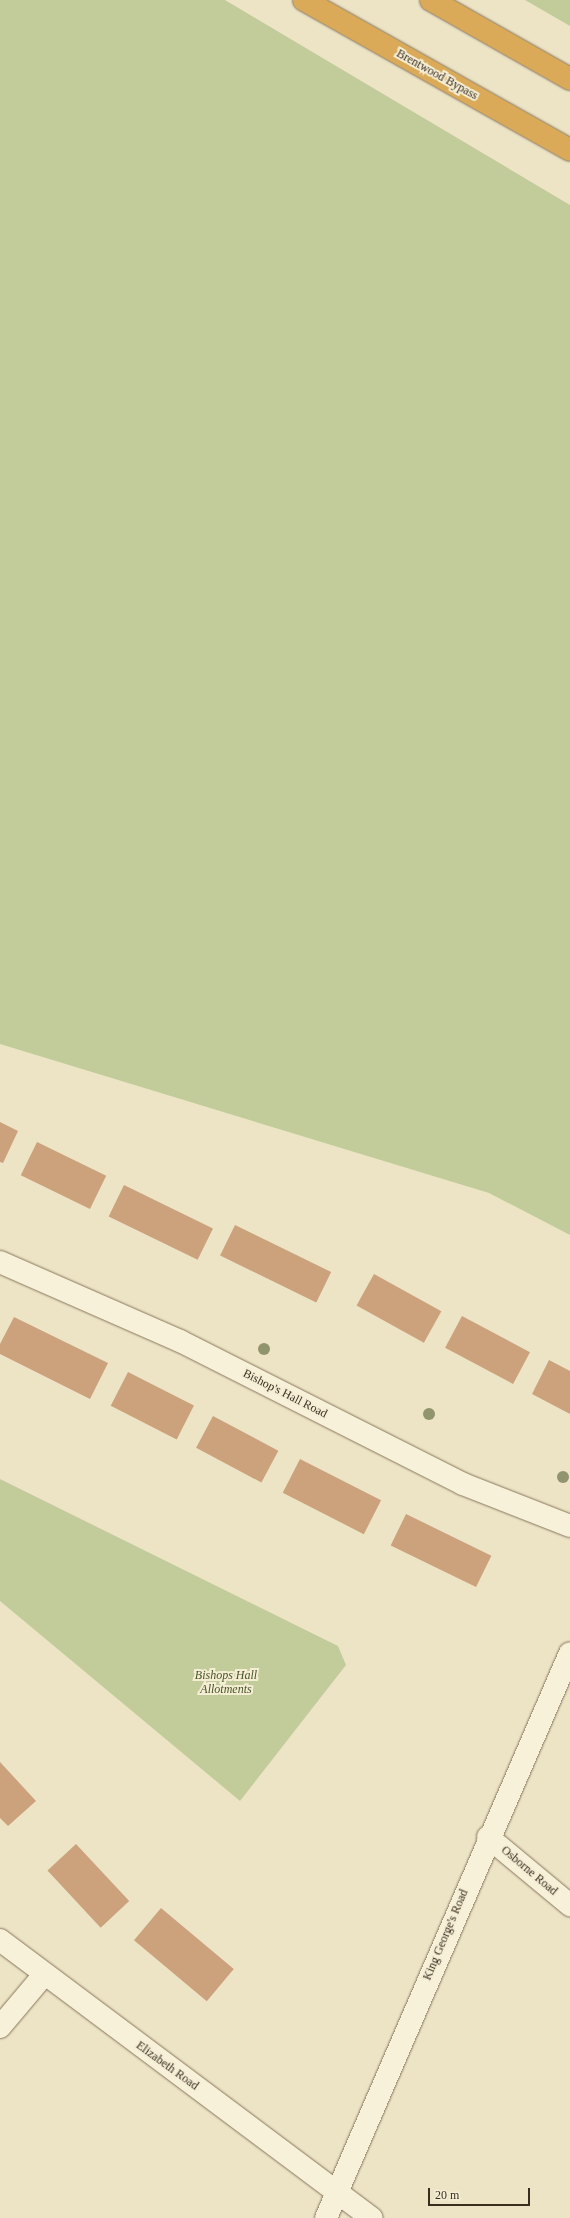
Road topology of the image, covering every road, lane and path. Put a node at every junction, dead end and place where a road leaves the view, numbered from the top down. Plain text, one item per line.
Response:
1 (304, 0) edge
2 (431, 0) edge
3 (570, 79) edge
4 (570, 150) edge
5 (0, 1262) edge
6 (570, 1526) edge
7 (570, 1653) edge
8 (488, 1837) junction
9 (570, 1905) edge
10 (0, 1940) edge
11 (43, 1976) junction
12 (0, 2027) edge
13 (336, 2189) junction
14 (326, 2218) edge
15 (372, 2218) edge

1 - 4 highway, Brentwood Bypass
2 - 3 highway
5 - 6 street, Bishop's Hall Road
7 - 8 street, King George's Road
8 - 9 street, Osborne Road
8 - 13 street, King George's Road
10 - 11 street, Elizabeth Road
11 - 12 street
11 - 13 street, Elizabeth Road
13 - 14 street, King George's Road
13 - 15 street, Elizabeth Road

